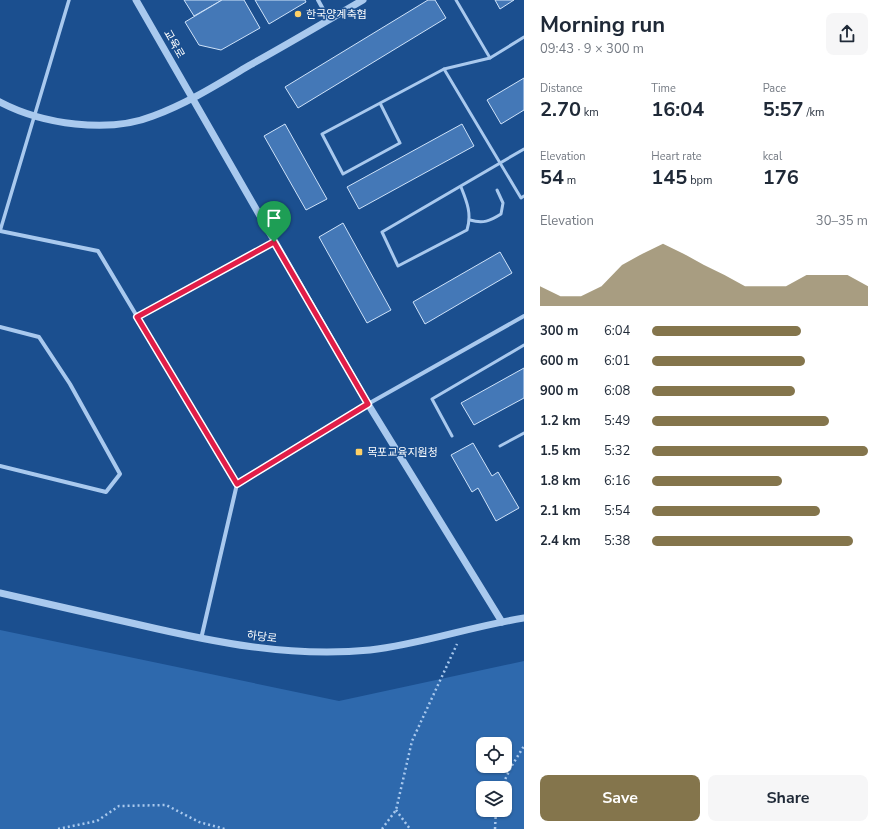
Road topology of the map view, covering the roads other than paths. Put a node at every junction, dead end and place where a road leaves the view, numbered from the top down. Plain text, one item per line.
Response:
1 (69, 0) edge
2 (136, 0) edge
3 (318, 0) edge
4 (363, 0) edge
5 (456, 0) edge
6 (329, 20) junction
7 (524, 37) edge
8 (490, 58) junction
9 (444, 69) junction
10 (193, 99) junction
11 (0, 102) edge
12 (380, 103) junction
13 (34, 117) junction
14 (524, 150) edge
15 (501, 163) junction
16 (461, 187) junction
17 (497, 190) dead end
18 (524, 196) edge
19 (470, 220) junction
20 (0, 231) edge
21 (274, 242) junction
22 (524, 316) edge
23 (137, 317) junction
24 (0, 327) edge
25 (524, 344) edge
26 (368, 404) junction
27 (524, 433) edge
28 (452, 436) dead end
29 (500, 446) dead end
30 (0, 466) edge
31 (237, 484) junction
32 (0, 593) edge
33 (524, 618) edge
34 (502, 622) junction
35 (201, 639) junction

1 - 13 street
2 - 10 street, 교육로
3 - 6 street
4 - 6 street
5 - 8 lane
6 - 10 street
7 - 8 lane
8 - 9 lane
9 - 12 lane
9 - 15 lane
10 - 13 street
10 - 21 street, 교육로
11 - 13 street
12 - 12 lane
13 - 20 street
14 - 15 lane
15 - 16 lane
15 - 18 lane
16 - 19 lane
16 - 19 lane
17 - 19 lane
20 - 23 street
21 - 23 street
21 - 26 street, 교육로
22 - 26 street
23 - 31 street
24 - 30 street
25 - 28 lane
26 - 31 street
26 - 34 street, 교육로
27 - 29 lane
31 - 35 street
32 - 35 street, 하당로
33 - 34 street, 하당로
34 - 35 street, 하당로

